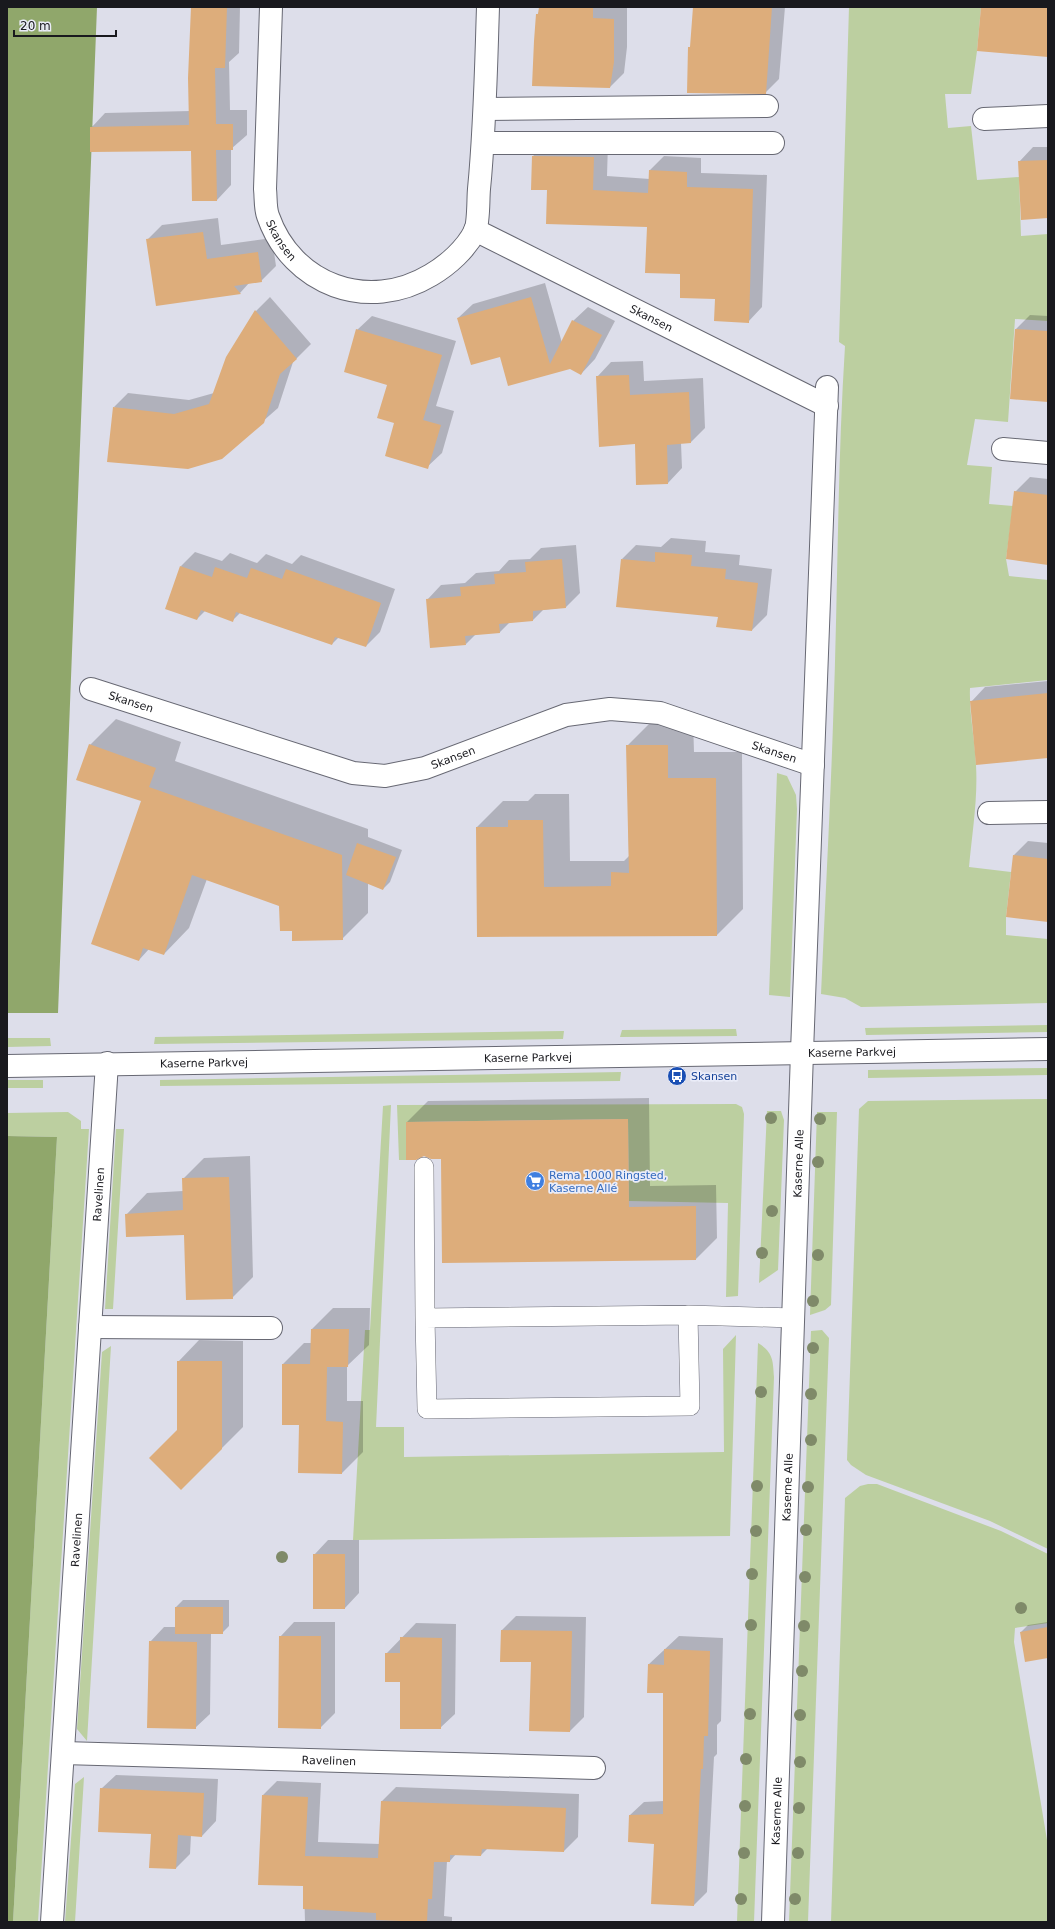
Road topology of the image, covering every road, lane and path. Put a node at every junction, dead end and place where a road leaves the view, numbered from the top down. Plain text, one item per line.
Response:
1 (271, 7) edge
2 (488, 7) edge
3 (767, 106) dead end
4 (485, 109) junction
5 (1048, 116) edge
6 (984, 119) dead end
7 (484, 143) junction
8 (773, 143) dead end
9 (475, 230) junction
10 (1003, 449) dead end
11 (1048, 453) edge
12 (91, 689) dead end
13 (813, 765) junction
14 (1048, 812) edge
15 (989, 814) dead end
16 (1048, 1049) edge
17 (802, 1052) junction
18 (107, 1063) junction
19 (7, 1066) edge
20 (424, 1167) dead end
21 (688, 1315) junction
22 (425, 1318) junction
23 (793, 1318) junction
24 (90, 1326) junction
25 (271, 1328) dead end
26 (63, 1753) junction
27 (594, 1768) dead end
28 (52, 1922) edge
29 (773, 1922) edge

1 - 9 street, Skansen
2 - 4 street, Skansen
3 - 4 street
4 - 7 street, Skansen
5 - 6 street
7 - 8 street
7 - 9 street, Skansen
9 - 13 street, Skansen
10 - 11 street
12 - 13 street, Skansen
13 - 17 street, Skansen
14 - 15 street
16 - 17 street, Kaserne Parkvej
17 - 18 street, Kaserne Parkvej
17 - 23 street, Kaserne Alle
18 - 19 street, Kaserne Parkvej
18 - 24 street, Ravelinen
20 - 22 lane
21 - 22 lane
21 - 22 lane
21 - 23 lane
23 - 29 street, Kaserne Alle
24 - 25 street
24 - 26 street, Ravelinen
26 - 27 street, Ravelinen
26 - 28 street, Ravelinen

